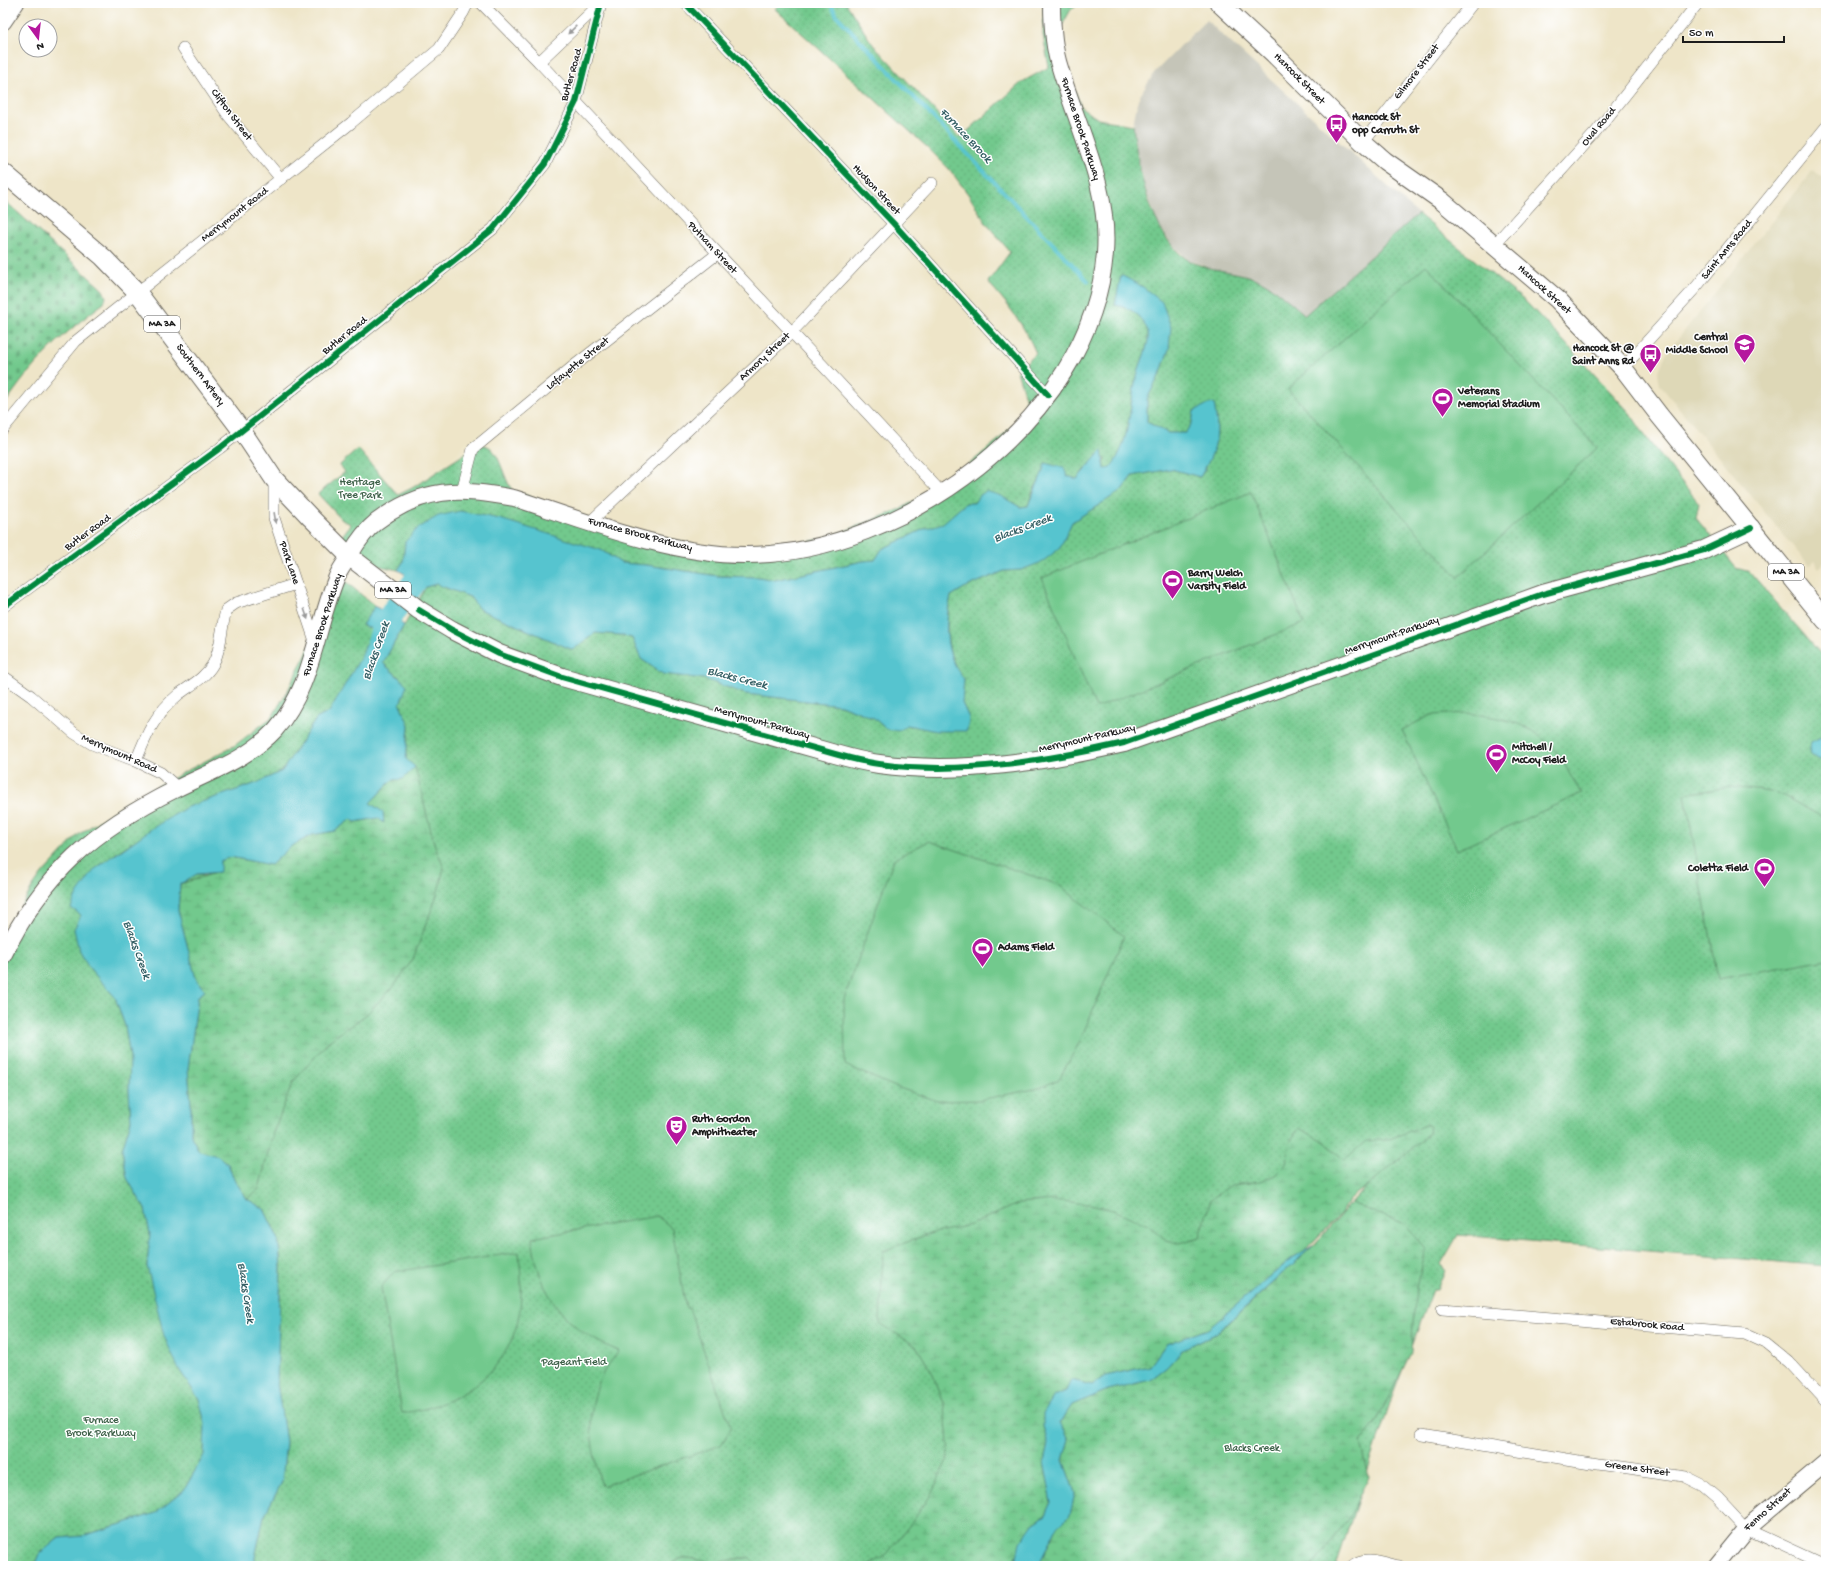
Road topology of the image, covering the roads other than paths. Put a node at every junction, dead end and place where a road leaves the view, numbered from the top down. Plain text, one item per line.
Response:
1 (16, 3) edge
2 (468, 3) edge
3 (481, 3) edge
4 (601, 3) edge
5 (685, 3) edge
6 (1052, 3) edge
7 (1473, 3) edge
8 (1698, 3) edge
9 (1228, 6) edge
10 (3, 22) edge
11 (183, 48) dead end
12 (540, 62) junction
13 (576, 102) junction
14 (1826, 127) edge
15 (1363, 142) junction
16 (3, 172) edge
17 (281, 179) junction
18 (932, 182) dead end
19 (893, 223) junction
20 (1494, 245) junction
21 (717, 254) junction
22 (138, 292) junction
23 (791, 333) junction
24 (1623, 368) junction
25 (1048, 395) junction
26 (3, 429) edge
27 (242, 431) junction
28 (274, 479) junction
29 (462, 491) junction
30 (942, 493) junction
31 (590, 522) junction
32 (1751, 528) junction
33 (349, 556) junction
34 (296, 584) junction
35 (3, 607) edge
36 (1826, 620) edge
37 (317, 645) junction
38 (3, 676) edge
39 (136, 761) junction
40 (178, 788) junction
41 (3, 956) edge
42 (1442, 1309) dead end
43 (1826, 1402) edge
44 (1422, 1435) dead end
45 (1826, 1460) edge
46 (1746, 1528) junction
47 (1826, 1565) edge
48 (1352, 1566) edge
49 (1398, 1566) edge
50 (1715, 1566) edge

1 - 10 main road
2 - 17 street, Merrymount Road
3 - 12 street, Putnam Street
4 -> 12 street, Butler Road
4 - 13 street, Butler Road
5 - 19 street, Hudson Street
6 - 25 main road, Furnace Brook Parkway
7 - 15 street, Gilmore Street
8 - 20 street, Oval Road
9 - 15 main road, Hancock Street
11 - 17 street, Clifton Street
12 - 13 street, Putnam Street
13 - 21 street, Putnam Street
13 - 27 street, Butler Road
14 - 24 street, Saint Anns Road
15 - 20 main road, Hancock Street
16 - 22 main road, Southern Artery / MA 3A
17 - 22 street, Merrymount Road
18 - 19 street, Armory Street
19 - 23 street, Armory Street
19 - 25 street, Hudson Street
20 - 24 main road, Hancock Street
21 - 23 street, Putnam Street
21 - 29 street, Lafayette Street
22 - 26 street, Merrymount Road
22 - 27 main road, Southern Artery / MA 3A
23 - 30 street, Putnam Street
23 - 31 street, Armory Street
24 - 32 main road, Hancock Street
25 - 30 main road, Furnace Brook Parkway
27 - 28 main road, Southern Artery / MA 3A
27 - 35 street, Butler Road
28 - 33 main road, Southern Artery / MA 3A
28 -> 34 street, Park Lane
29 - 31 main road, Furnace Brook Parkway
29 - 33 main road, Furnace Brook Parkway
30 - 31 main road, Furnace Brook Parkway
32 - 33 main road, Merrymount Parkway / MA 3A
32 - 36 main road, Hancock Street / MA 3A
33 - 37 main road, Furnace Brook Parkway
34 -> 37 street, Park Lane
34 - 39 street
37 - 40 main road, Furnace Brook Parkway
38 - 39 street, Merrymount Road
39 - 40 street, Merrymount Road
40 - 41 main road, Furnace Brook Parkway
42 - 43 street, Estabrook Road
44 - 46 street, Greene Street
45 - 46 main road, Fenno Street
46 - 47 street, Greene Street
46 - 50 main road, Fenno Street
48 - 49 street

